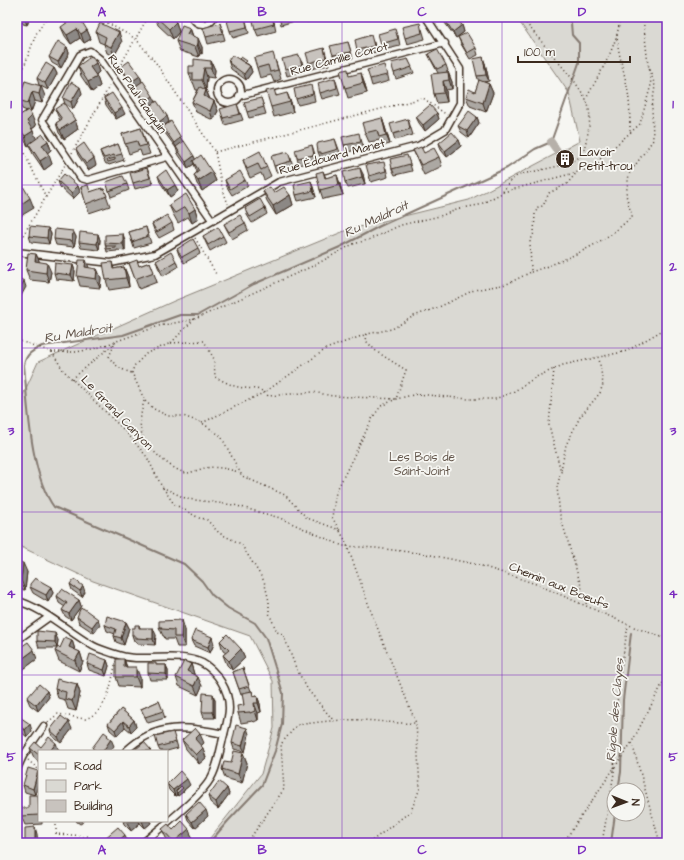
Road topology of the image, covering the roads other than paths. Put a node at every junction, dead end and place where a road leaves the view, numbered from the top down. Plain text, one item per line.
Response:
1 (192, 17) edge
2 (214, 17) edge
3 (426, 17) edge
4 (445, 43) junction
5 (239, 96) dead end
6 (167, 157) junction
7 (212, 220) junction
8 (17, 252) edge
9 (17, 601) edge
10 (49, 617) junction
11 (17, 640) edge
12 (44, 726) road end
13 (224, 734) junction
14 (127, 750) edge
15 (17, 769) edge
16 (168, 821) edge
17 (166, 822) edge
18 (143, 843) edge

1 - 2 street
3 - 4 street, Rue Édouard Manet
4 - 5 street, Rue Camille Corot
4 - 7 street, Rue Édouard Manet
6 - 6 street, Rue Paul Gauguin
6 - 7 street, Rue Paul Gauguin
7 - 8 street, Rue Édouard Manet
9 - 10 street
10 - 11 street
10 - 13 street
12 - 15 street
13 - 14 street
13 - 16 street
17 - 18 street

